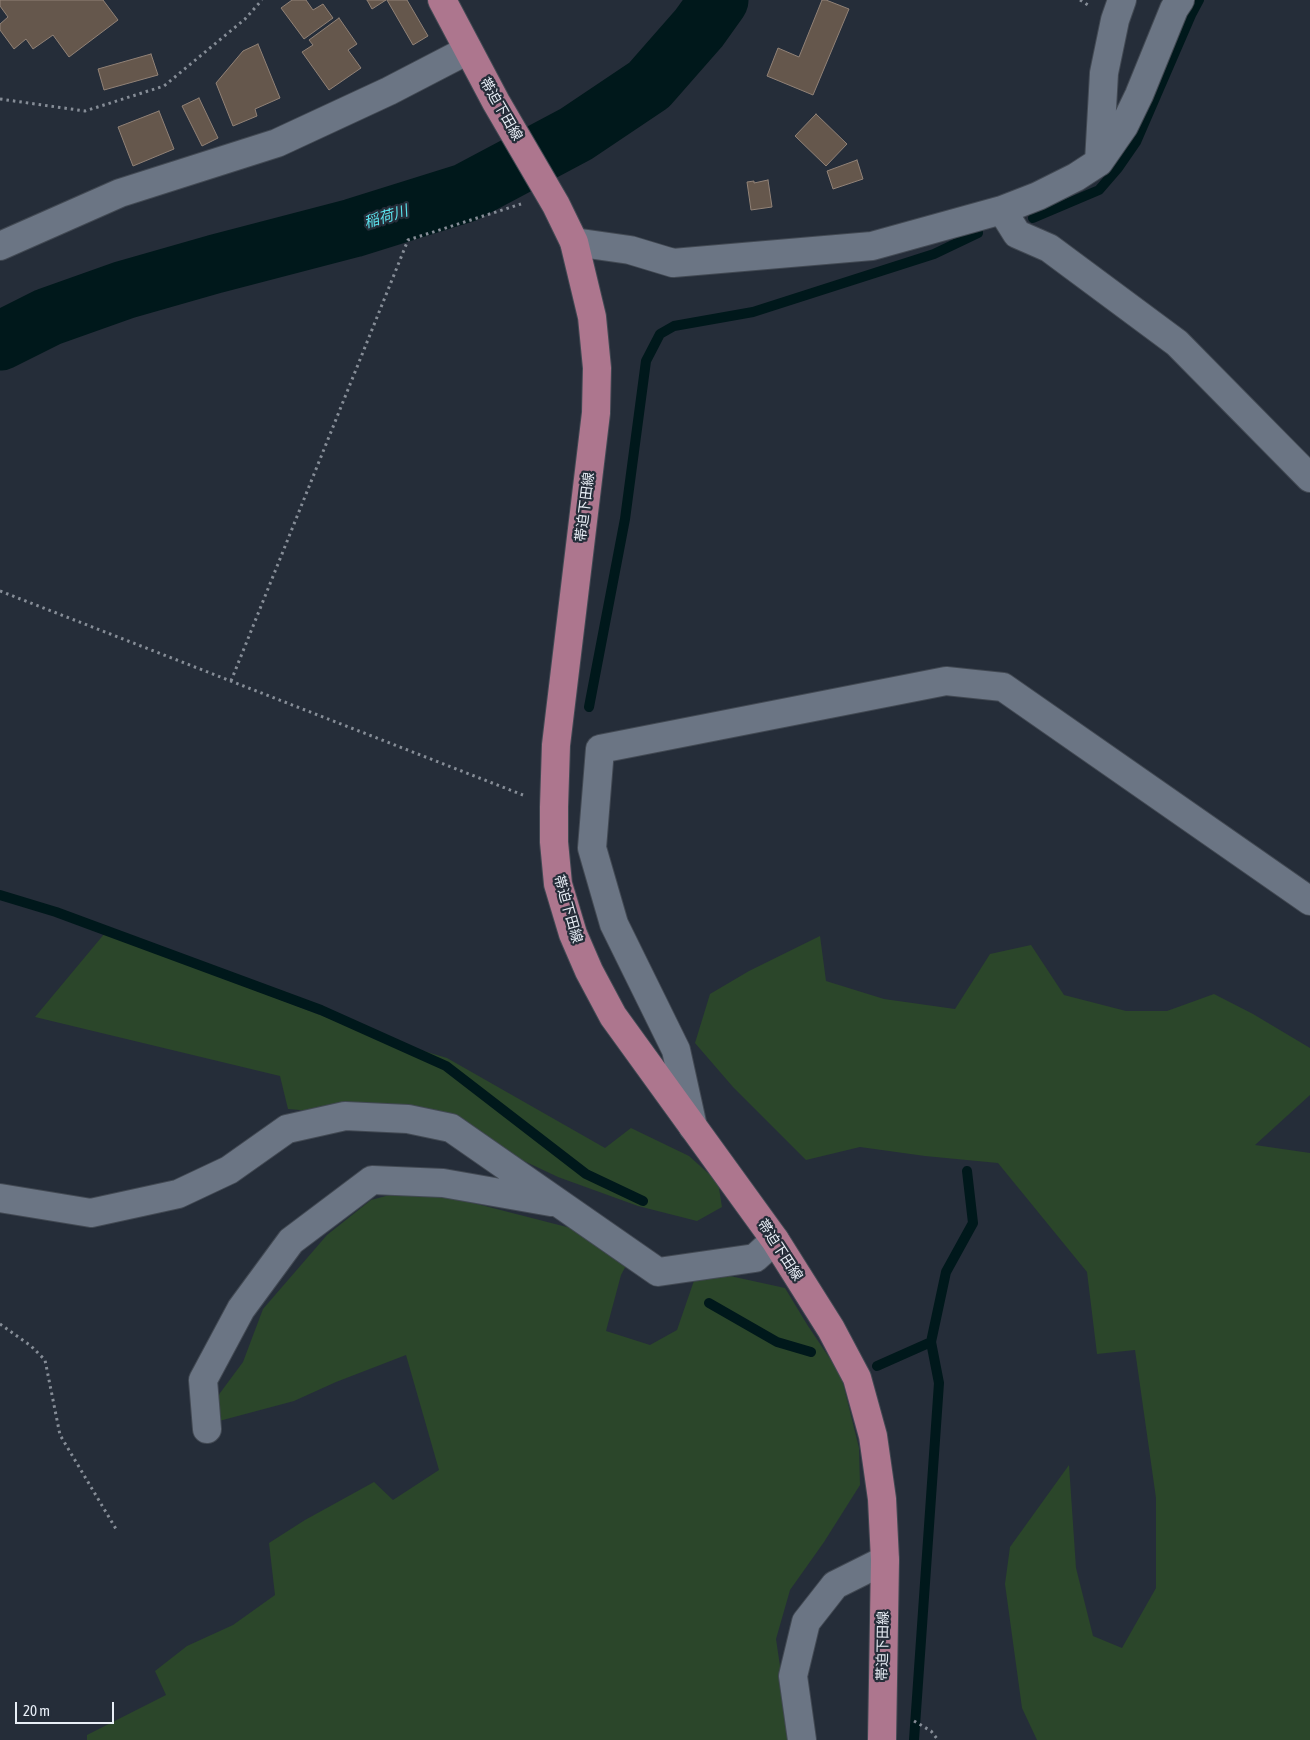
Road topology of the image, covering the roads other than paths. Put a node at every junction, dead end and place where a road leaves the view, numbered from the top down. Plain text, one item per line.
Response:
1 (442, 0) edge
2 (1122, 0) edge
3 (1180, 0) edge
4 (468, 50) junction
5 (1099, 162) junction
6 (1002, 210) junction
7 (574, 242) junction
8 (0, 246) edge
9 (1310, 478) edge
10 (1310, 900) edge
11 (693, 1127) junction
12 (0, 1198) edge
13 (560, 1204) junction
14 (775, 1240) junction
15 (208, 1429) dead end
16 (884, 1560) junction
17 (802, 1740) edge
18 (882, 1740) edge

1 - 4 main road, 帯迫下田線
2 - 5 street
3 - 5 street
4 - 7 main road, 帯迫下田線
4 - 8 street
5 - 6 street
6 - 7 street
6 - 9 street
7 - 11 main road, 帯迫下田線
10 - 11 street
11 - 14 main road, 帯迫下田線
12 - 13 street
13 - 14 street
13 - 15 street
14 - 16 main road, 帯迫下田線
16 - 17 street
16 - 18 main road, 帯迫下田線

